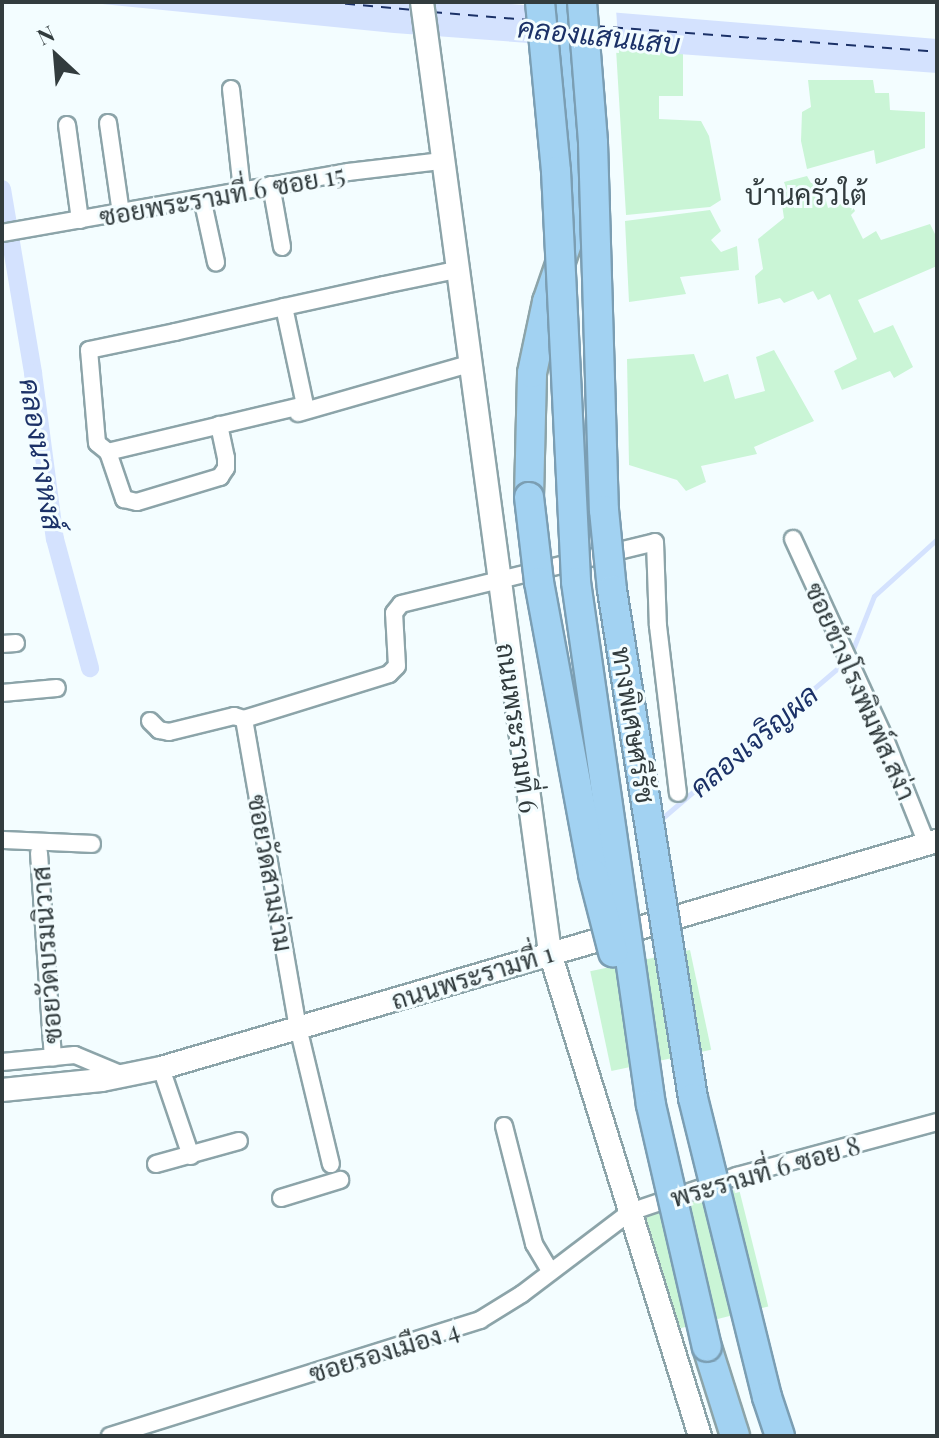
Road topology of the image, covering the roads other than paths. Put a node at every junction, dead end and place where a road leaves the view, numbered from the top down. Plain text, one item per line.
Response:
1 (422, 2) edge
2 (540, 2) edge
3 (559, 2) edge
4 (582, 2) edge
5 (231, 89) dead end
6 (108, 123) dead end
7 (67, 125) dead end
8 (442, 161) junction
9 (271, 185) junction
10 (242, 191) junction
11 (202, 198) junction
12 (121, 213) junction
13 (80, 220) junction
14 (10, 232) edge
15 (282, 247) dead end
16 (216, 262) dead end
17 (456, 270) junction
18 (284, 307) junction
19 (469, 364) junction
20 (285, 416) dead end
21 (219, 425) junction
22 (108, 452) junction
23 (793, 539) dead end
24 (497, 578) junction
25 (57, 688) dead end
26 (2, 693) edge
27 (244, 719) junction
28 (150, 721) dead end
29 (678, 793) dead end
30 (2, 840) edge
31 (932, 843) edge
32 (92, 844) dead end
33 (39, 853) dead end
34 (550, 953) junction
35 (298, 1027) junction
36 (53, 1058) junction
37 (2, 1062) edge
38 (161, 1068) junction
39 (114, 1078) junction
40 (2, 1090) edge
41 (651, 1105) junction
42 (937, 1122) edge
43 (504, 1126) dead end
44 (239, 1141) dead end
45 (191, 1156) junction
46 (156, 1164) dead end
47 (331, 1164) dead end
48 (340, 1180) dead end
49 (281, 1198) dead end
50 (630, 1212) junction
51 (550, 1271) junction
52 (110, 1436) edge
53 (700, 1436) edge
54 (735, 1436) edge
55 (780, 1436) edge

1 - 8 main road, ถนนพระรามที่ 6
2 - 41 highway, ทางพิเศษศรีรัช, bridge
3 - 41 highway, bridge
4 - 55 highway, ทางพิเศษศรีรัช, bridge
5 - 10 street
6 - 12 street
7 - 13 street
8 - 9 street, ซอยพระรามที่ 6 ซอย 15
8 - 17 main road, ถนนพระรามที่ 6
9 - 10 street, ซอยพระรามที่ 6 ซอย 15
9 - 15 street
10 - 11 street, ซอยพระรามที่ 6 ซอย 15
11 - 12 street, ซอยพระรามที่ 6 ซอย 15
11 - 16 street
12 - 13 street, ซอยพระรามที่ 6 ซอย 15
13 - 14 street, ซอยพระรามที่ 6 ซอย 15
17 - 18 street
17 - 19 main road, ถนนพระรามที่ 6
18 - 21 street
18 - 22 street
19 - 20 street
19 - 24 main road, ถนนพระรามที่ 6
21 - 22 street
21 - 22 street
23 - 31 street, ซอยข้างโรงพิมพ์ส.สง่า
24 - 27 street
24 - 29 street
24 - 34 main road, ถนนพระรามที่ 6
25 - 26 street
27 - 28 street
27 - 35 street, ซอยวัดสามง่าม
30 - 32 street, ซอยวัดบรมนิวาส
31 - 34 main road, ถนนพระรามที่ 1
33 - 36 street, ซอยวัดบรมนิวาส
34 - 35 main road, ถนนพระรามที่ 1
34 - 50 main road, ถนนพระรามที่ 6
35 - 38 main road, ถนนพระรามที่ 1
35 - 47 street, ซอยวัดสามง่าม
36 - 37 street, ซอยวัดบรมนิวาส
36 - 39 street, ซอยวัดบรมนิวาส
38 - 39 main road, ถนนพระรามที่ 1
38 - 45 street
39 - 40 main road, ถนนพระรามที่ 1
41 - 54 highway, ทางพิเศษศรีรัช, bridge
42 - 50 street, พระรามที่ 6 ซอย 8
43 - 51 street
44 - 45 street
45 - 46 street
48 - 49 street
50 - 51 street, ซอยรองเมือง 4
50 - 53 main road, ถนนพระรามที่ 6
51 - 52 street, ซอยรองเมือง 4

